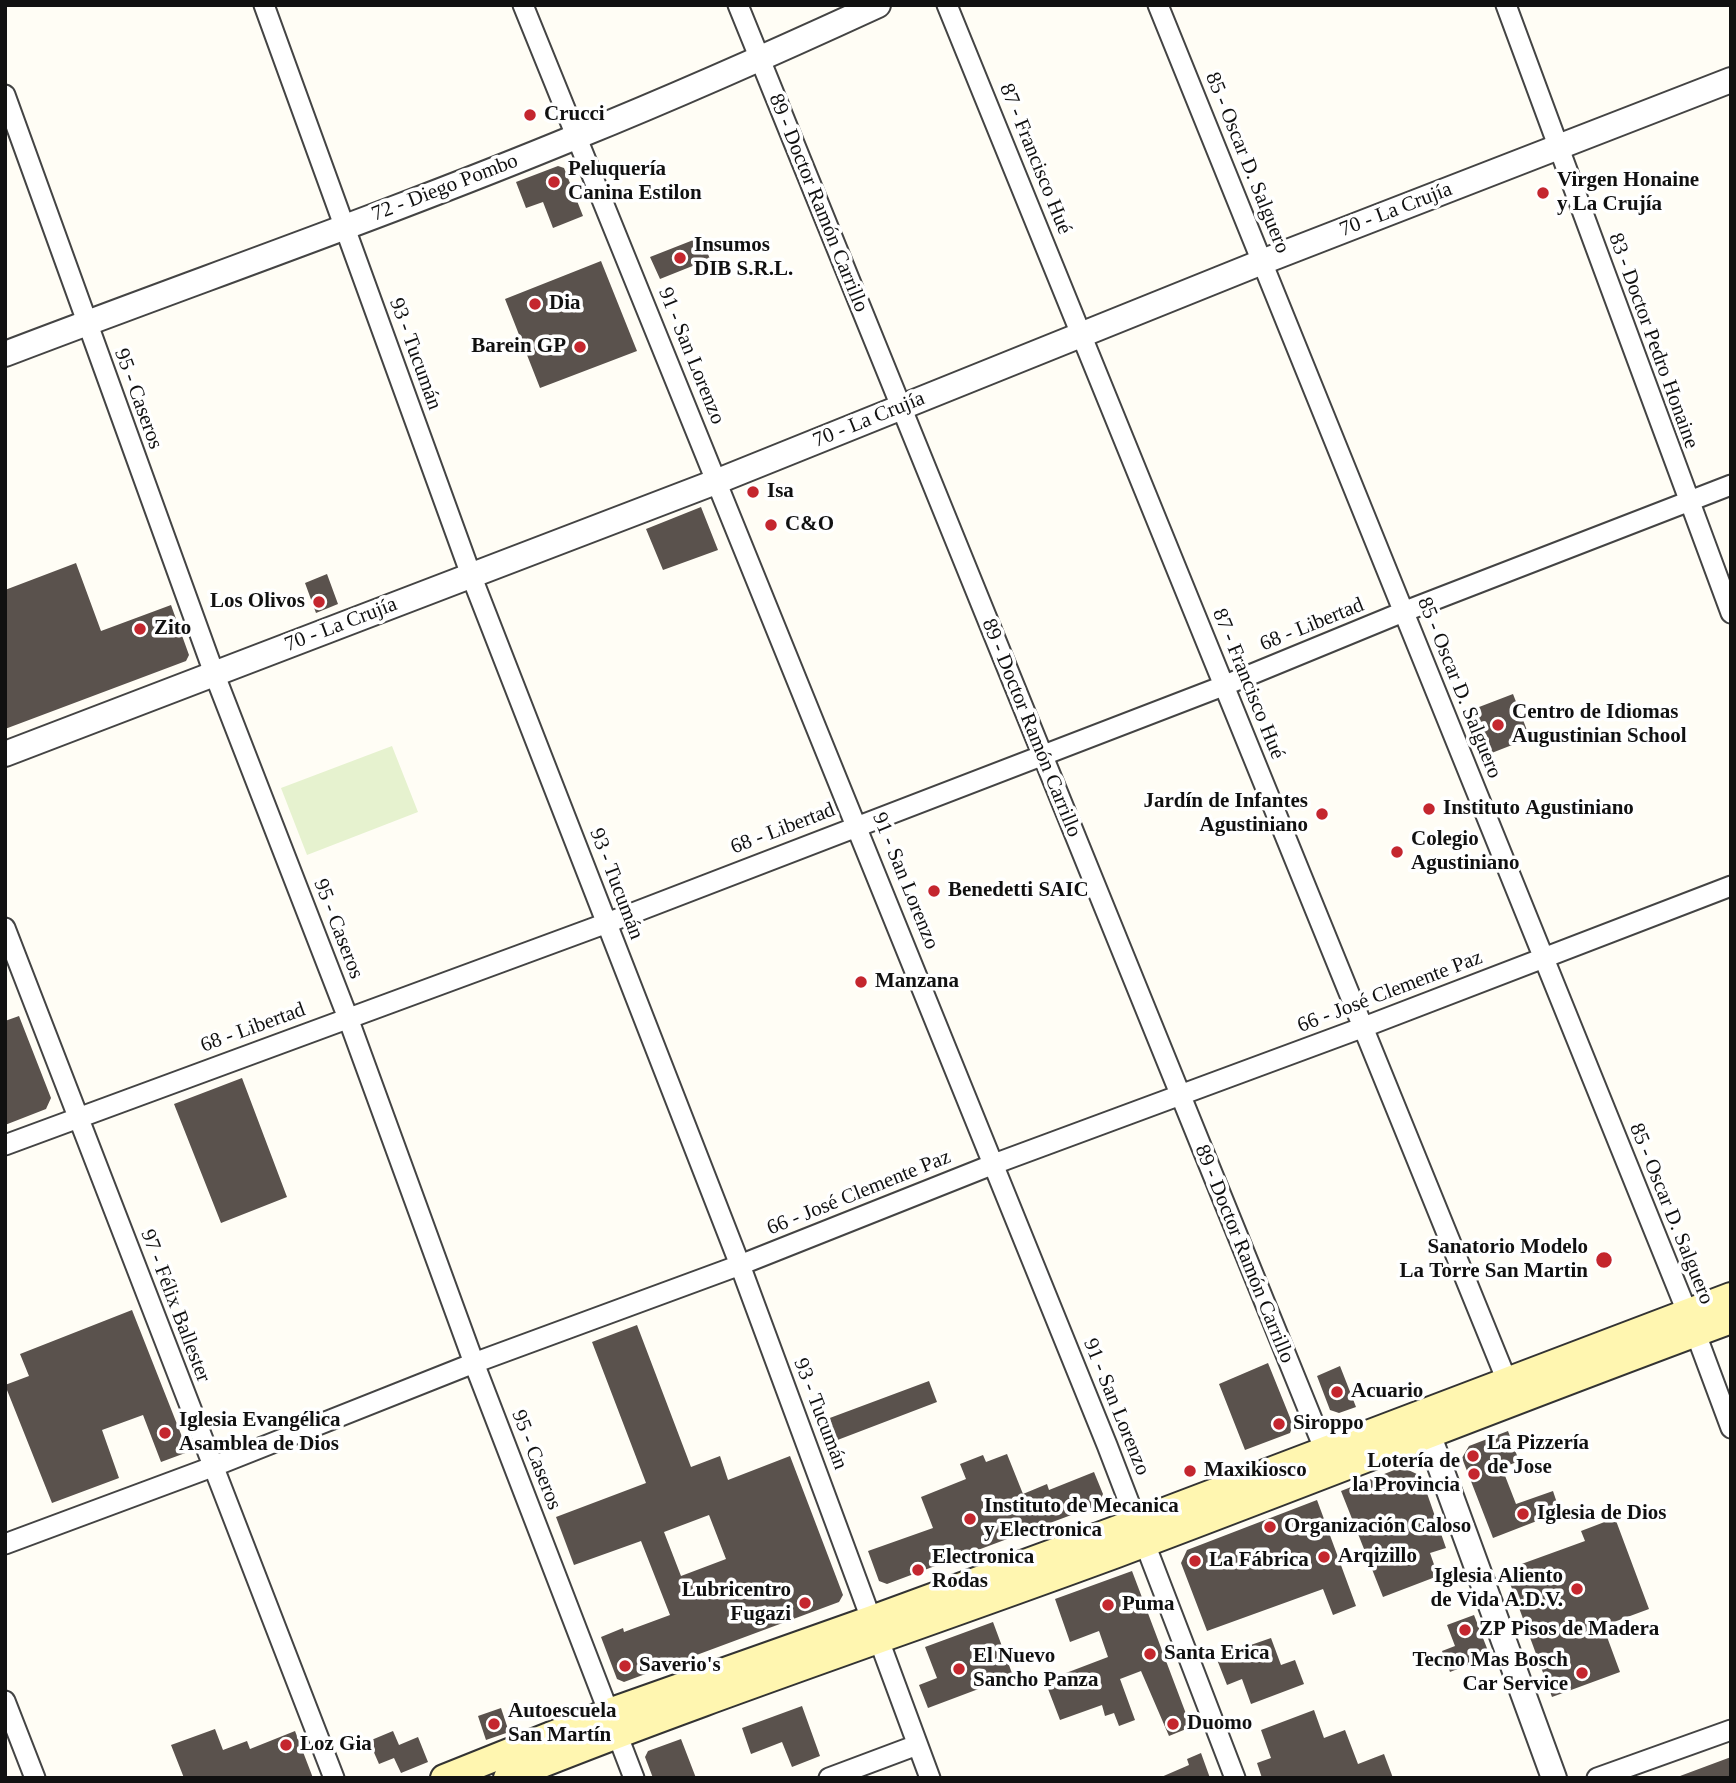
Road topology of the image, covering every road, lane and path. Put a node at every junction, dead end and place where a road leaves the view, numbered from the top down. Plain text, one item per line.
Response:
1 (264, 5) edge
2 (523, 5) edge
3 (738, 5) edge
4 (878, 5) edge
5 (947, 5) edge
6 (1158, 5) edge
7 (1506, 5) edge
8 (760, 59) junction
9 (1731, 80) edge
10 (5, 95) edge
11 (577, 137) junction
12 (1557, 147) junction
13 (344, 228) junction
14 (1262, 262) junction
15 (86, 323) junction
16 (1082, 334) junction
17 (5, 354) edge
18 (901, 408) junction
19 (718, 481) junction
20 (1731, 485) edge
21 (1689, 501) junction
22 (471, 575) junction
23 (1403, 612) junction
24 (1731, 613) edge
25 (214, 673) junction
26 (1223, 686) junction
27 (5, 754) edge
28 (1042, 754) junction
29 (857, 825) junction
30 (1731, 886) edge
31 (607, 923) junction
32 (5, 928) edge
33 (1543, 958) junction
34 (348, 1018) junction
35 (1364, 1027) junction
36 (1180, 1096) junction
37 (79, 1116) junction
38 (5, 1144) edge
39 (994, 1164) junction
40 (740, 1265) junction
41 (1731, 1296) edge
42 (1731, 1320) edge
43 (1691, 1323) junction
44 (474, 1363) junction
45 (1507, 1381) junction
46 (1425, 1424) junction
47 (1731, 1428) edge
48 (1325, 1451) junction
49 (212, 1466) junction
50 (1141, 1532) junction
51 (5, 1544) edge
52 (876, 1630) junction
53 (5, 1701) edge
54 (613, 1723) junction
55 (1731, 1730) edge
56 (917, 1745) junction
57 (35, 1778) edge
58 (334, 1778) edge
59 (444, 1778) edge
60 (506, 1778) edge
61 (634, 1778) edge
62 (829, 1778) edge
63 (930, 1778) edge
64 (1235, 1778) edge
65 (1554, 1778) edge
66 (1597, 1778) edge

1 - 13 street, 93 - Tucumán
2 - 11 street, 91 - San Lorenzo
3 - 8 street, 89 - Doctor Ramón Carrillo
4 - 8 street, 72 - Diego Pombo
5 - 16 street, 87 - Francisco Hué
6 - 14 street, 85 - Oscar D. Salguero
7 - 12 street, 83 - Doctor Pedro Honaine
8 - 11 street, 72 - Diego Pombo
8 - 18 street, 89 - Doctor Ramón Carrillo
9 - 12 street, 70 - La Crujía
10 - 15 street, 95 - Caseros
11 - 13 street, 72 - Diego Pombo
11 - 19 street, 91 - San Lorenzo
12 - 14 street, 70 - La Crujía
12 - 21 street, 83 - Doctor Pedro Honaine
13 - 15 street, 72 - Diego Pombo
13 - 22 street, 93 - Tucumán
14 - 16 street, 70 - La Crujía
14 - 23 street, 85 - Oscar D. Salguero
15 - 17 street, 72 - Diego Pombo
15 - 25 street, 95 - Caseros
16 - 18 street, 70 - La Crujía
16 - 26 street, 87 - Francisco Hué
18 - 19 street, 70 - La Crujía
18 - 28 street, 89 - Doctor Ramón Carrillo
19 - 22 street, 70 - La Crujía
19 - 29 street, 91 - San Lorenzo
20 - 21 street, 68 - Libertad
21 - 23 street, 68 - Libertad
21 - 24 street, 83 - Doctor Pedro Honaine
22 - 25 street, 70 - La Crujía
22 - 31 street, 93 - Tucumán
23 - 26 street, 68 - Libertad
23 - 33 street, 85 - Oscar D. Salguero
25 - 27 street, 70 - La Crujía
25 - 34 street, 95 - Caseros
26 - 28 street, 68 - Libertad
26 - 35 street, 87 - Francisco Hué
28 - 29 street, 68 - Libertad
28 - 36 street, 89 - Doctor Ramón Carrillo
29 - 31 street, 68 - Libertad
29 - 39 street, 91 - San Lorenzo
30 - 33 street, 66 - José Clemente Paz
31 - 34 street, 68 - Libertad
31 - 40 street, 93 - Tucumán
32 - 37 street, 97 - Félix Ballester
33 - 35 street, 66 - José Clemente Paz
33 - 43 street, 85 - Oscar D. Salguero
34 - 37 street, 68 - Libertad
34 - 44 street, 95 - Caseros
35 - 36 street, 66 - José Clemente Paz
35 - 45 street, 87 - Francisco Hué
36 - 39 street, 66 - José Clemente Paz
36 - 48 street, 89 - Doctor Ramón Carrillo
37 - 38 street, 68 - Libertad
37 - 49 street, 97 - Félix Ballester
39 - 40 street, 66 - José Clemente Paz
39 - 50 street, 91 - San Lorenzo
40 - 44 street, 66 - José Clemente Paz
40 - 52 street, 93 - Tucumán
41 - 43 main road
42 - 43 main road
43 - 45 main road
43 - 46 main road
43 - 47 street, 85 - Oscar D. Salguero
44 - 49 street, 66 - José Clemente Paz
44 - 54 street, 95 - Caseros
45 - 46 main road
46 - 48 main road
46 - 50 main road
46 - 65 street
48 - 50 main road
49 - 51 street, 66 - José Clemente Paz
49 - 58 street, 97 - Félix Ballester
50 - 52 main road
50 - 64 street, 91 - San Lorenzo
52 - 54 main road
52 - 56 street, 93 - Tucumán
53 - 57 street
54 - 59 main road
54 - 60 main road
54 - 61 street, 95 - Caseros
55 - 66 street
56 - 62 street
56 - 63 street, 93 - Tucumán

